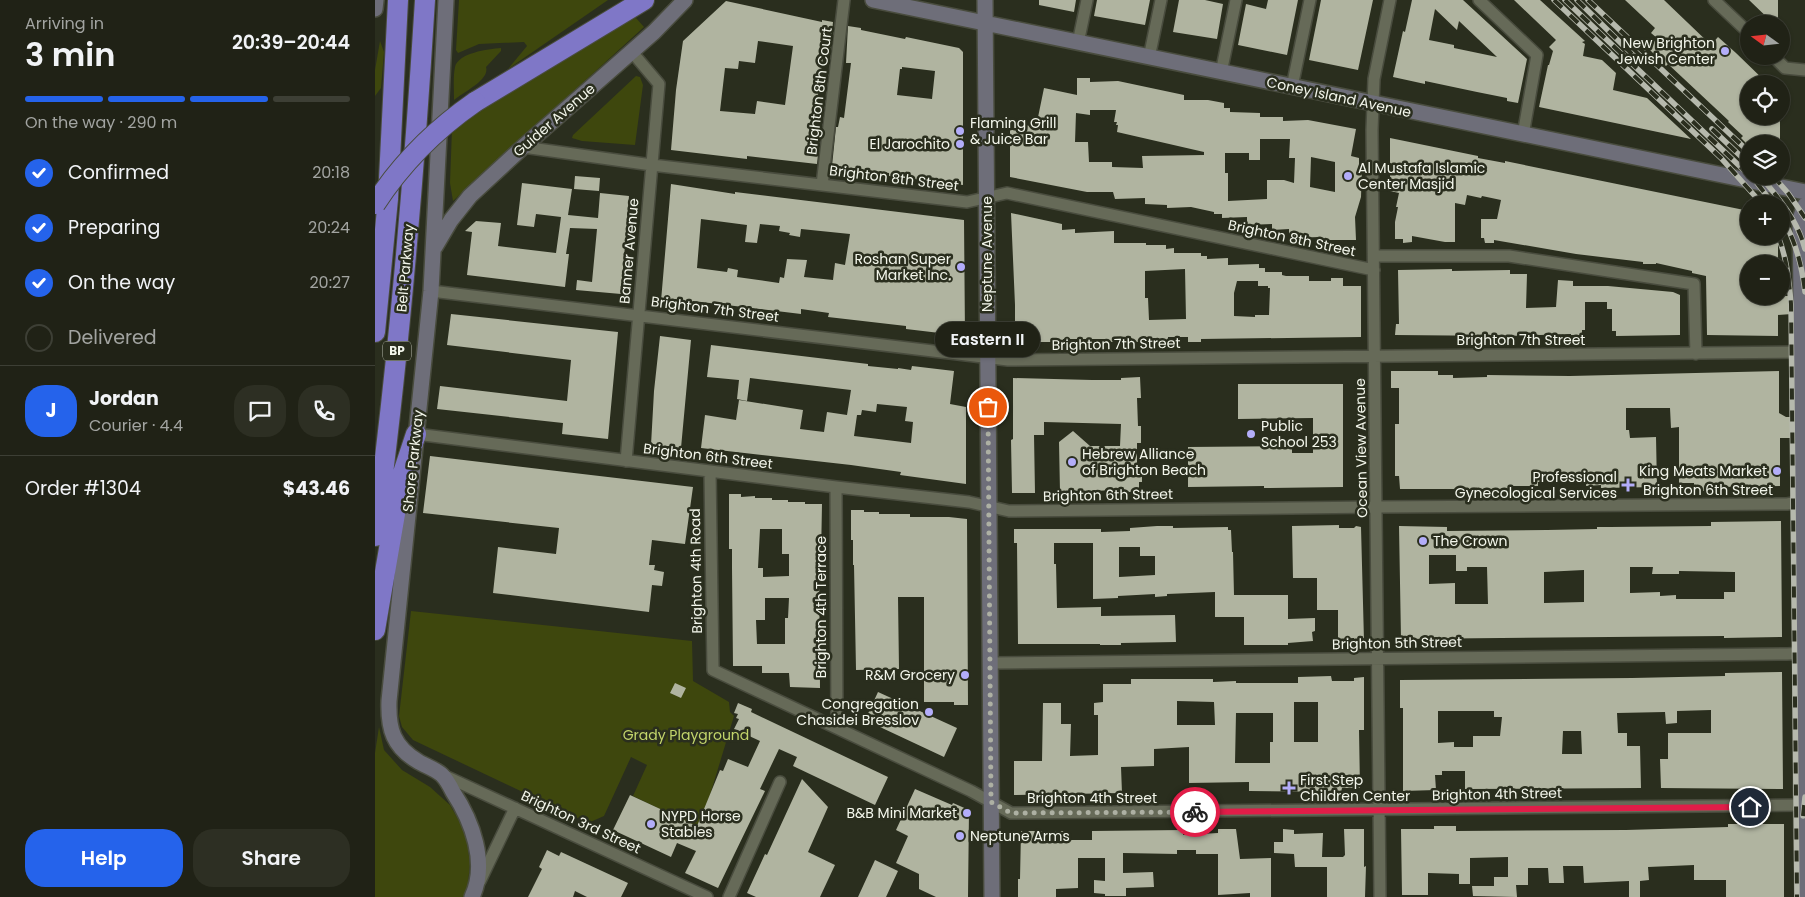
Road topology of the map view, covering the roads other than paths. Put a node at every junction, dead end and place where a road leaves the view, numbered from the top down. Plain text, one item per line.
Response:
1 (376, 0) edge
2 (398, 0) edge
3 (425, 0) edge
4 (446, 0) edge
5 (644, 0) edge
6 (685, 0) edge
7 (844, 0) edge
8 (873, 0) edge
9 (985, 0) edge
10 (1087, 0) edge
11 (1161, 0) edge
12 (1236, 0) edge
13 (1310, 0) edge
14 (1390, 0) edge
15 (1479, 0) edge
16 (1714, 0) edge
17 (375, 8) edge
18 (985, 23) junction
19 (1740, 25) edge
20 (1078, 43) junction
21 (632, 52) junction
22 (1149, 58) junction
23 (1782, 65) edge
24 (1805, 70) edge
25 (1221, 73) junction
26 (1292, 87) junction
27 (1373, 104) junction
28 (1523, 135) junction
29 (523, 147) junction
30 (652, 165) junction
31 (823, 186) junction
32 (1805, 192) edge
33 (987, 197) junction
34 (375, 204) edge
35 (1805, 205) edge
36 (434, 249) junction
37 (1374, 256) junction
38 (1374, 270) junction
39 (431, 291) junction
40 (639, 315) junction
41 (375, 332) edge
42 (1803, 352) edge
43 (1696, 354) junction
44 (1375, 356) junction
45 (988, 358) junction
46 (416, 434) junction
47 (626, 461) junction
48 (710, 471) junction
49 (836, 487) junction
50 (1803, 501) edge
51 (989, 506) junction
52 (1376, 507) junction
53 (375, 536) edge
54 (375, 630) edge
55 (1803, 653) edge
56 (1378, 658) junction
57 (990, 663) junction
58 (713, 670) joint
59 (837, 728) junction
60 (442, 774) junction
61 (780, 782) dead end
62 (991, 802) junction
63 (1803, 806) edge
64 (515, 808) junction
65 (1379, 810) junction
66 (474, 893) edge
67 (707, 897) edge
68 (729, 897) edge
69 (992, 897) edge
70 (1380, 897) edge
71 (1803, 897) edge

1 - 17 main road
2 - 41 highway, Belt Parkway / BP
3 - 53 highway, Belt Parkway / BP
4 - 36 main road, Shore Parkway
5 - 34 highway, bridge
6 - 21 main road, Guider Avenue
7 - 31 street, Brighton 8th Court
8 - 18 main road, Coney Island Avenue
9 - 18 main road, Neptune Avenue
10 - 20 street
11 - 22 street
12 - 25 street
13 - 26 street
14 - 27 street, Ocean View Avenue
15 - 28 street
16 - 19 street
18 - 20 main road, Coney Island Avenue
18 - 33 main road, Neptune Avenue
20 - 22 main road, Coney Island Avenue
21 - 29 main road, Guider Avenue
21 - 30 street, Banner Avenue
22 - 25 main road, Coney Island Avenue
23 - 24 street
25 - 26 main road, Coney Island Avenue
26 - 27 main road, Coney Island Avenue
27 - 28 main road, Coney Island Avenue
27 - 37 street, Ocean View Avenue
28 - 32 main road, Coney Island Avenue
29 - 30 street, Brighton 8th Street
29 - 36 main road, Guider Avenue
30 - 31 street, Brighton 8th Street
30 - 40 street, Banner Avenue
31 - 33 street, Brighton 8th Street
33 - 38 street, Brighton 8th Street
33 - 45 main road, Neptune Avenue
35 - 42 main road
36 - 39 main road, Shore Parkway
37 - 38 street, Ocean View Avenue
37 - 43 street, Brighton 8th Street
38 - 44 street, Ocean View Avenue
39 - 40 street, Brighton 7th Street
39 - 46 main road, Shore Parkway
40 - 45 street, Brighton 7th Street
40 - 47 street, Banner Avenue
42 - 43 street, Brighton 7th Street
42 - 50 main road
43 - 44 street, Brighton 7th Street
44 - 45 street, Brighton 7th Street
44 - 52 street, Ocean View Avenue
45 - 51 main road, Neptune Avenue
46 - 47 street, Brighton 6th Street
46 - 54 highway
46 - 60 main road, Shore Parkway
47 - 48 street, Brighton 6th Street
48 - 49 street, Brighton 6th Street
48 - 58 street, Brighton 4th Road
49 - 51 street, Brighton 6th Street
49 - 59 street, Brighton 4th Terrace
50 - 52 street, Brighton 6th Street
50 - 55 main road
51 - 52 street, Brighton 6th Street
51 - 57 main road, Neptune Avenue
52 - 56 street, Ocean View Avenue
55 - 56 street, Brighton 5th Street
55 - 63 main road
56 - 57 street, Brighton 5th Street
56 - 65 street, Ocean View Avenue
57 - 62 main road, Neptune Avenue
58 - 59 street, Brighton 4th Street
59 - 62 street, Brighton 4th Street
60 - 64 street, Brighton 3rd Street
60 - 66 main road, Shore Parkway
61 - 68 street
62 - 65 street, Brighton 4th Street
62 - 69 main road, Neptune Avenue
63 - 65 street, Brighton 4th Street
63 - 71 main road
64 - 66 street, Shore Parkway
64 - 67 street, Brighton 3rd Street
65 - 70 street, Ocean View Avenue

